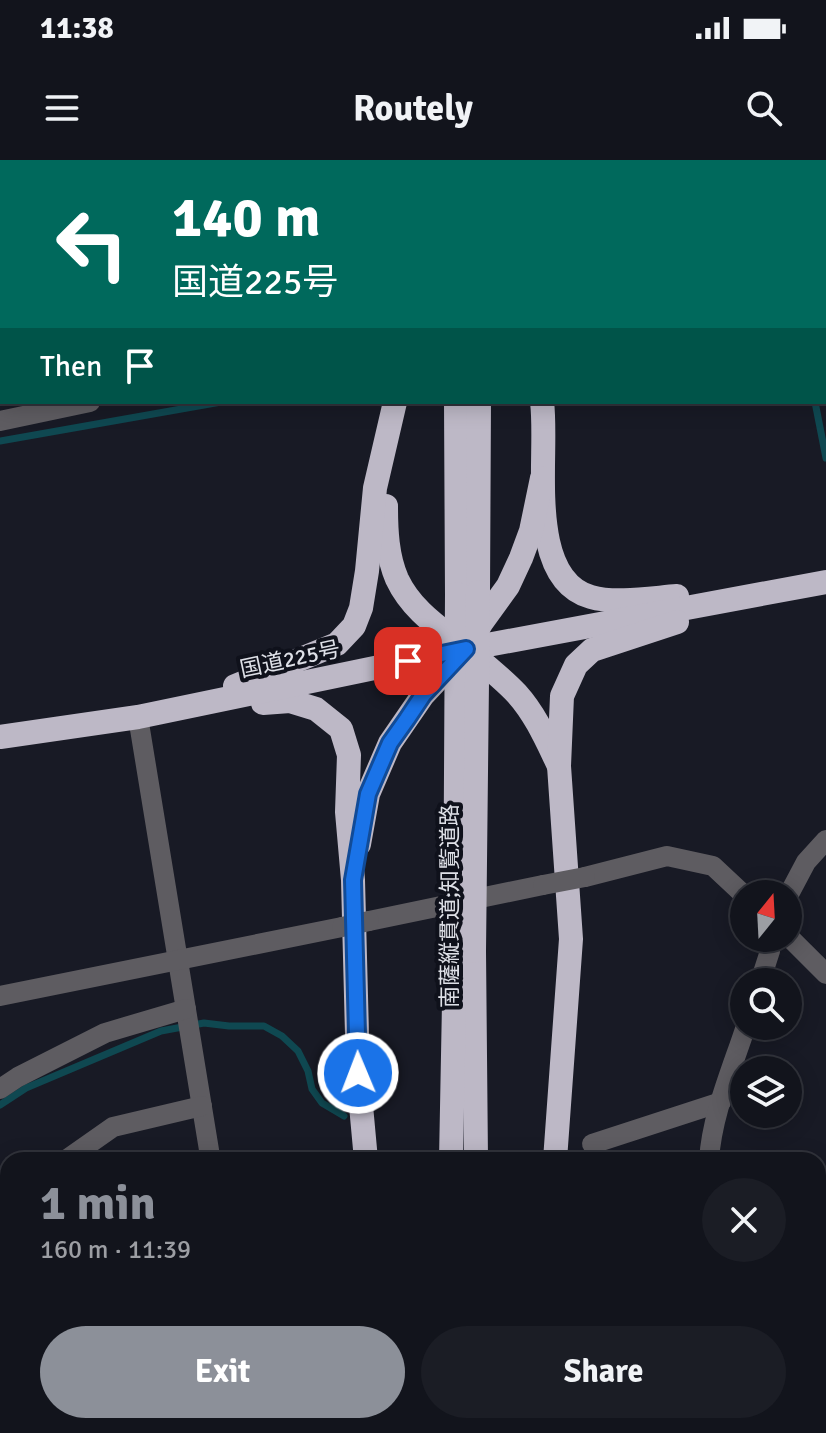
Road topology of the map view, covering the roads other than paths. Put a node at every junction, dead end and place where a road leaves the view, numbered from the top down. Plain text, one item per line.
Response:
1 (81, 404) edge
2 (395, 404) edge
3 (456, 404) edge
4 (479, 404) edge
5 (542, 404) edge
6 (0, 421) edge
7 (390, 427) junction
8 (542, 478) junction
9 (826, 582) edge
10 (775, 590) junction
11 (467, 593) junction
12 (467, 652) junction
13 (177, 709) junction
14 (138, 717) junction
15 (0, 737) edge
16 (559, 766) junction
17 (826, 840) edge
18 (353, 880) junction
19 (796, 880) edge
20 (730, 882) edge
21 (802, 950) edge
22 (465, 951) junction
23 (178, 960) junction
24 (826, 974) edge
25 (0, 996) edge
26 (188, 1021) junction
27 (741, 1040) edge
28 (0, 1089) edge
29 (721, 1102) junction
30 (202, 1106) junction
31 (592, 1144) dead end
32 (77, 1152) edge
33 (209, 1152) edge
34 (365, 1152) edge
35 (452, 1152) edge
36 (476, 1152) edge
37 (556, 1152) edge
38 (709, 1152) edge

1 - 6 street
2 - 7 highway
3 - 11 highway
4 - 11 highway
5 - 8 highway
7 - 12 highway
7 - 13 highway
8 - 10 highway
8 - 12 highway
9 - 10 highway, 国道225号
10 - 12 highway, 国道225号
10 - 16 highway
11 - 12 highway, 南薩縦貫道;知覧道路, bridge
12 - 13 highway, 国道225号
12 - 16 highway
12 - 18 highway
12 - 22 highway, 南薩縦貫道;知覧道路, bridge
13 - 14 highway, 国道225号
13 - 18 highway
14 - 15 highway, 国道225号
14 - 23 street
16 - 37 highway
17 - 19 street
18 - 34 highway
20 - 23 street, bridge
21 - 24 street
22 - 35 highway, 南薩縦貫道;知覧道路
22 - 36 highway, 南薩縦貫道;知覧道路
23 - 25 street
23 - 26 street
26 - 28 street
26 - 30 street
27 - 29 street
29 - 31 street
29 - 38 street
30 - 32 street
30 - 33 street

